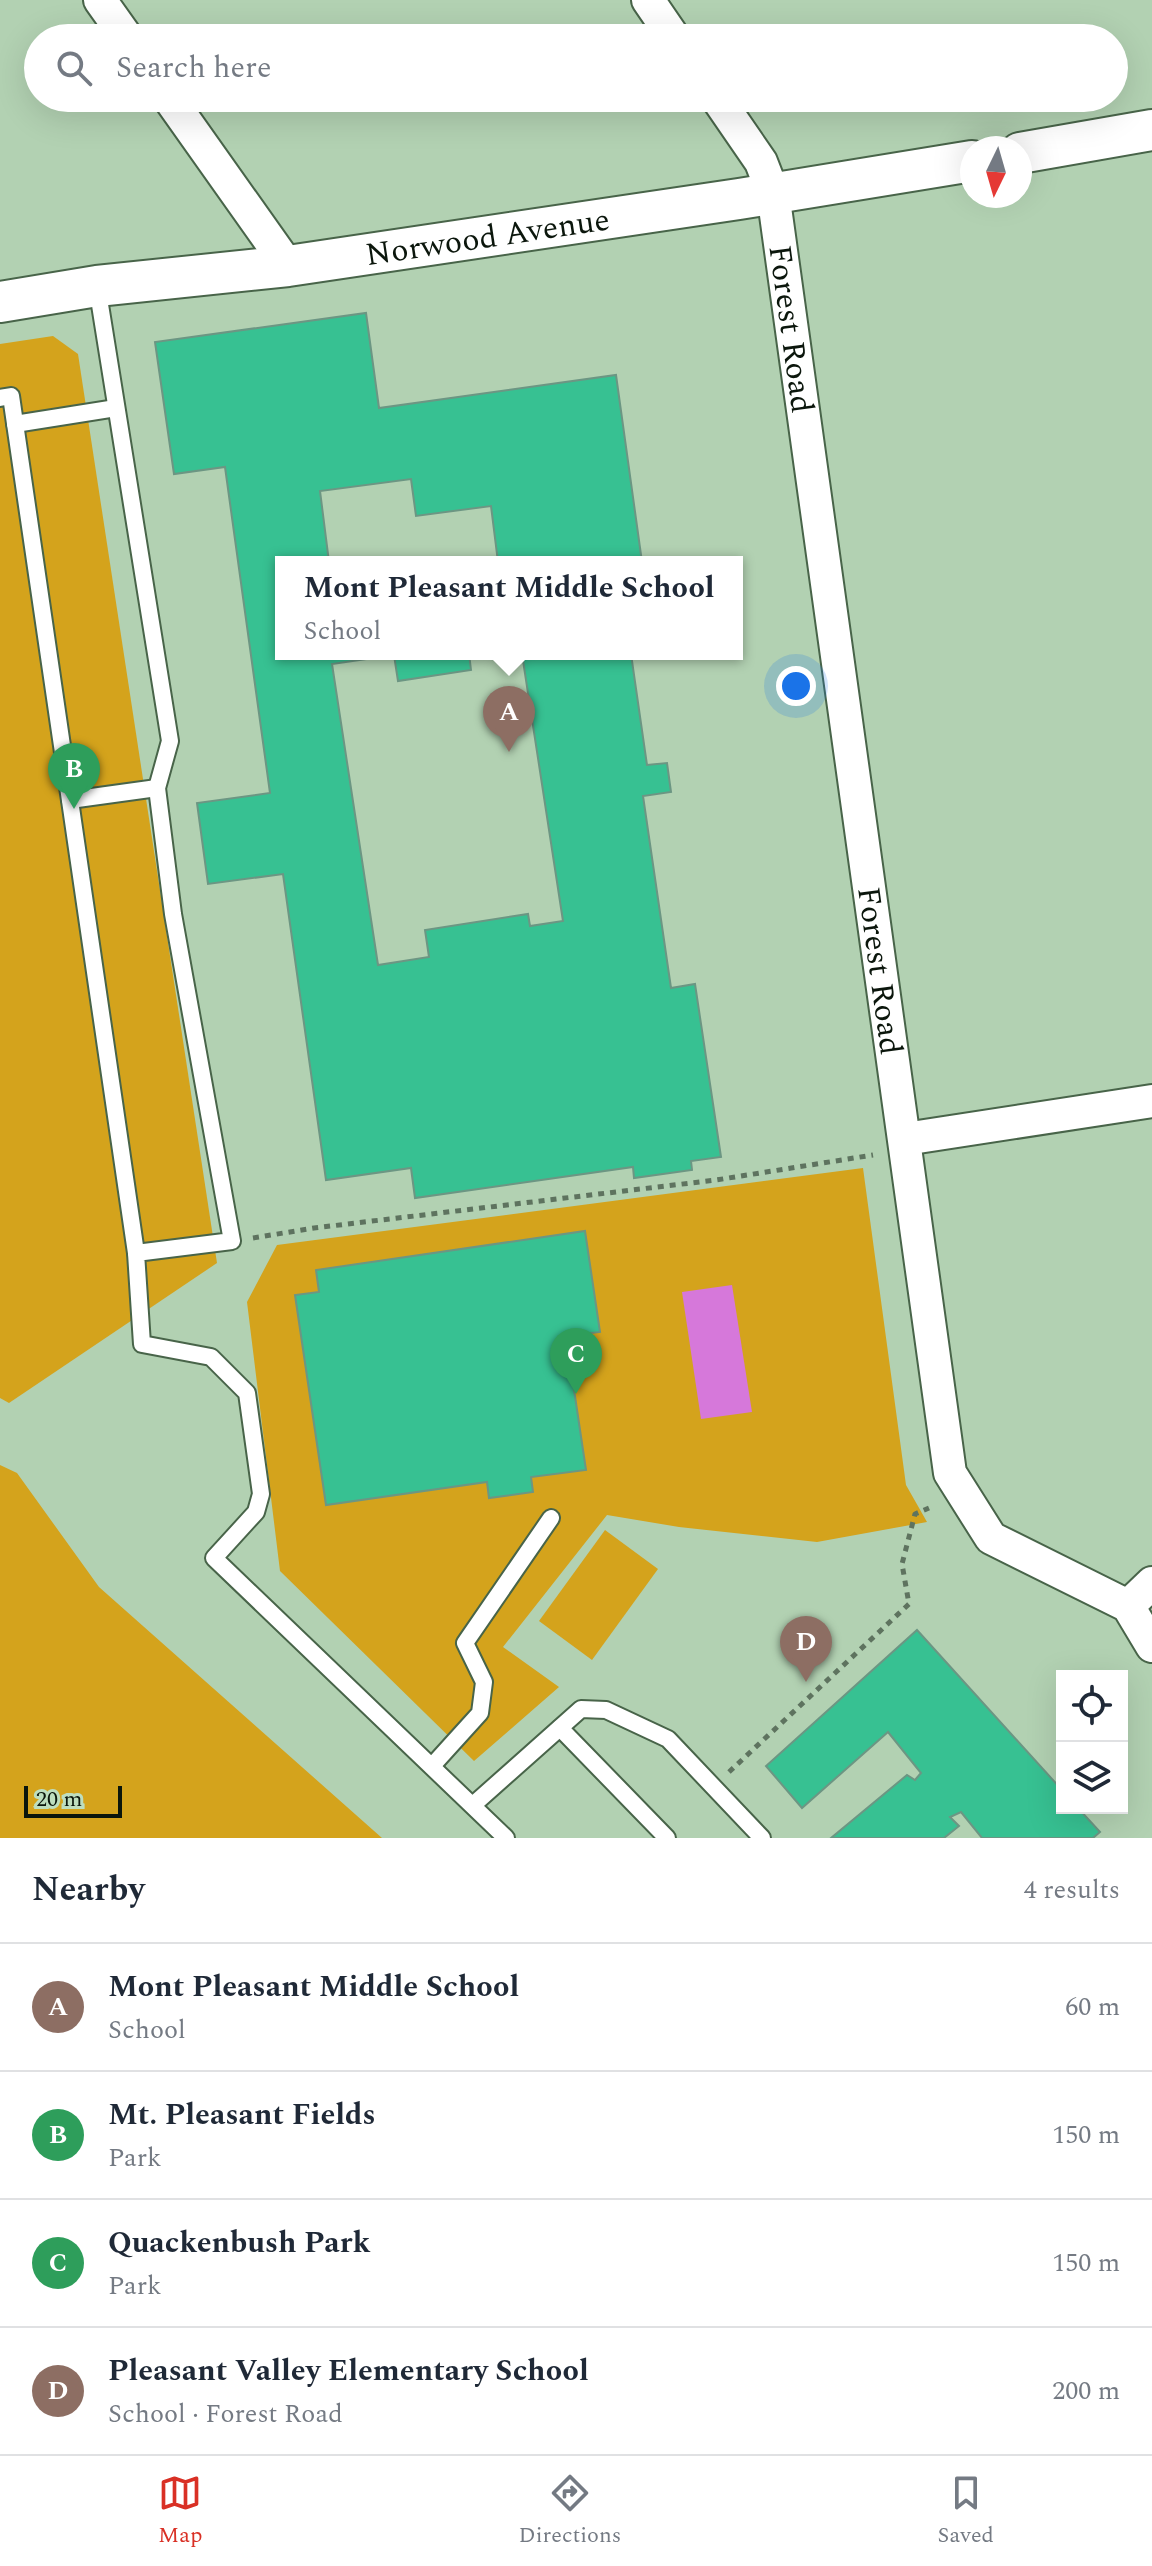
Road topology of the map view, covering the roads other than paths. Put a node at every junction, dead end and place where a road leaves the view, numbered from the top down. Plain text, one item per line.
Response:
1 (100, 0) edge
2 (648, 0) edge
3 (117, 24) edge
4 (664, 24) edge
5 (179, 112) edge
6 (727, 112) edge
7 (1152, 130) edge
8 (1032, 151) edge
9 (960, 163) edge
10 (773, 193) junction
11 (288, 266) junction
12 (97, 286) junction
13 (0, 302) edge
14 (0, 398) edge
15 (116, 408) junction
16 (15, 424) junction
17 (157, 788) junction
18 (70, 800) junction
19 (1152, 1101) edge
20 (905, 1139) junction
21 (136, 1253) junction
22 (551, 1518) dead end
23 (1152, 1583) edge
24 (1128, 1606) junction
25 (1152, 1646) edge
26 (560, 1728) junction
27 (432, 1766) junction
28 (473, 1805) junction
29 (506, 1838) edge
30 (667, 1838) edge
31 (762, 1838) edge

1 - 3 street
2 - 4 street
5 - 11 street
6 - 10 street, Forest Road
7 - 8 street
9 - 10 street, Norwood Avenue
10 - 11 street, Norwood Avenue
10 - 20 street, Forest Road
11 - 12 street, Norwood Avenue
12 - 13 street, Norwood Avenue
12 - 15 lane
14 - 16 lane
15 - 16 lane
15 - 17 lane
16 - 18 lane
17 - 18 lane
17 - 21 lane
18 - 21 lane
19 - 20 street
20 - 24 street, Forest Road
21 - 27 lane
22 - 27 lane
23 - 24 street
24 - 25 street
26 - 28 lane
26 - 30 lane
26 - 31 lane
27 - 28 lane
28 - 29 lane

